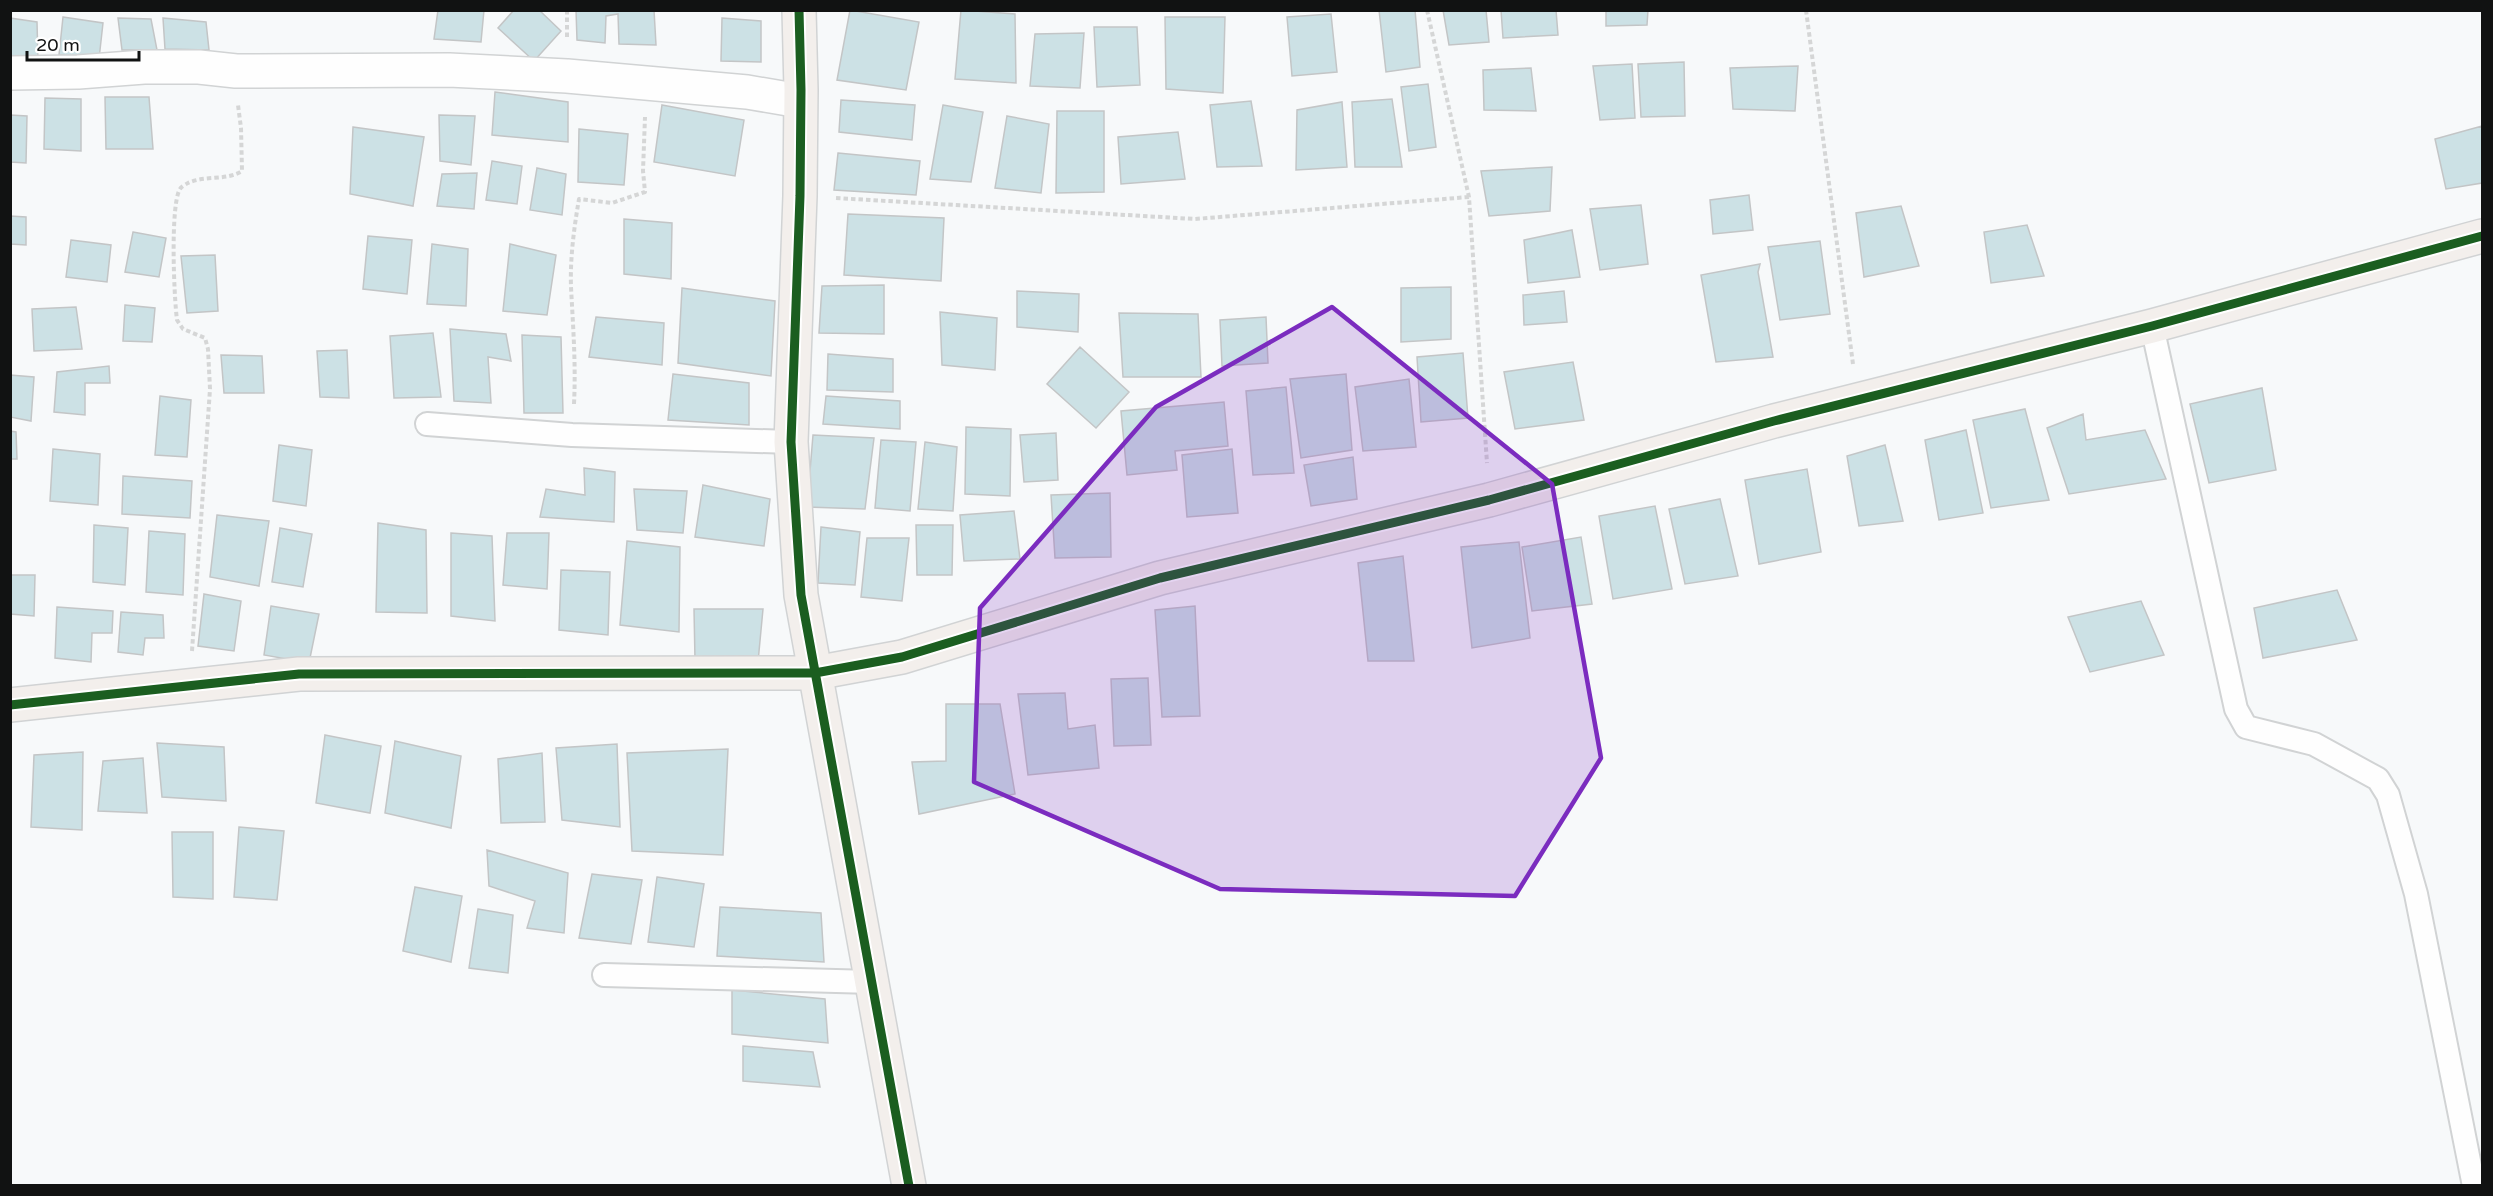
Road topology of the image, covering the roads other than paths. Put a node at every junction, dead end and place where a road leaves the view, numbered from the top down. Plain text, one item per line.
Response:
1 (799, 10) edge
2 (10, 73) edge
3 (800, 101) junction
4 (2482, 236) edge
5 (2152, 326) junction
6 (428, 424) dead end
7 (791, 442) junction
8 (815, 673) junction
9 (10, 705) edge
10 (604, 975) dead end
11 (873, 982) junction
12 (909, 1185) edge
13 (2474, 1185) edge

1 - 3 street
2 - 3 street
3 - 7 street
4 - 5 street
5 - 8 street
5 - 13 lane
6 - 7 lane
7 - 8 street
8 - 9 street
8 - 11 street
10 - 11 lane
11 - 12 street

